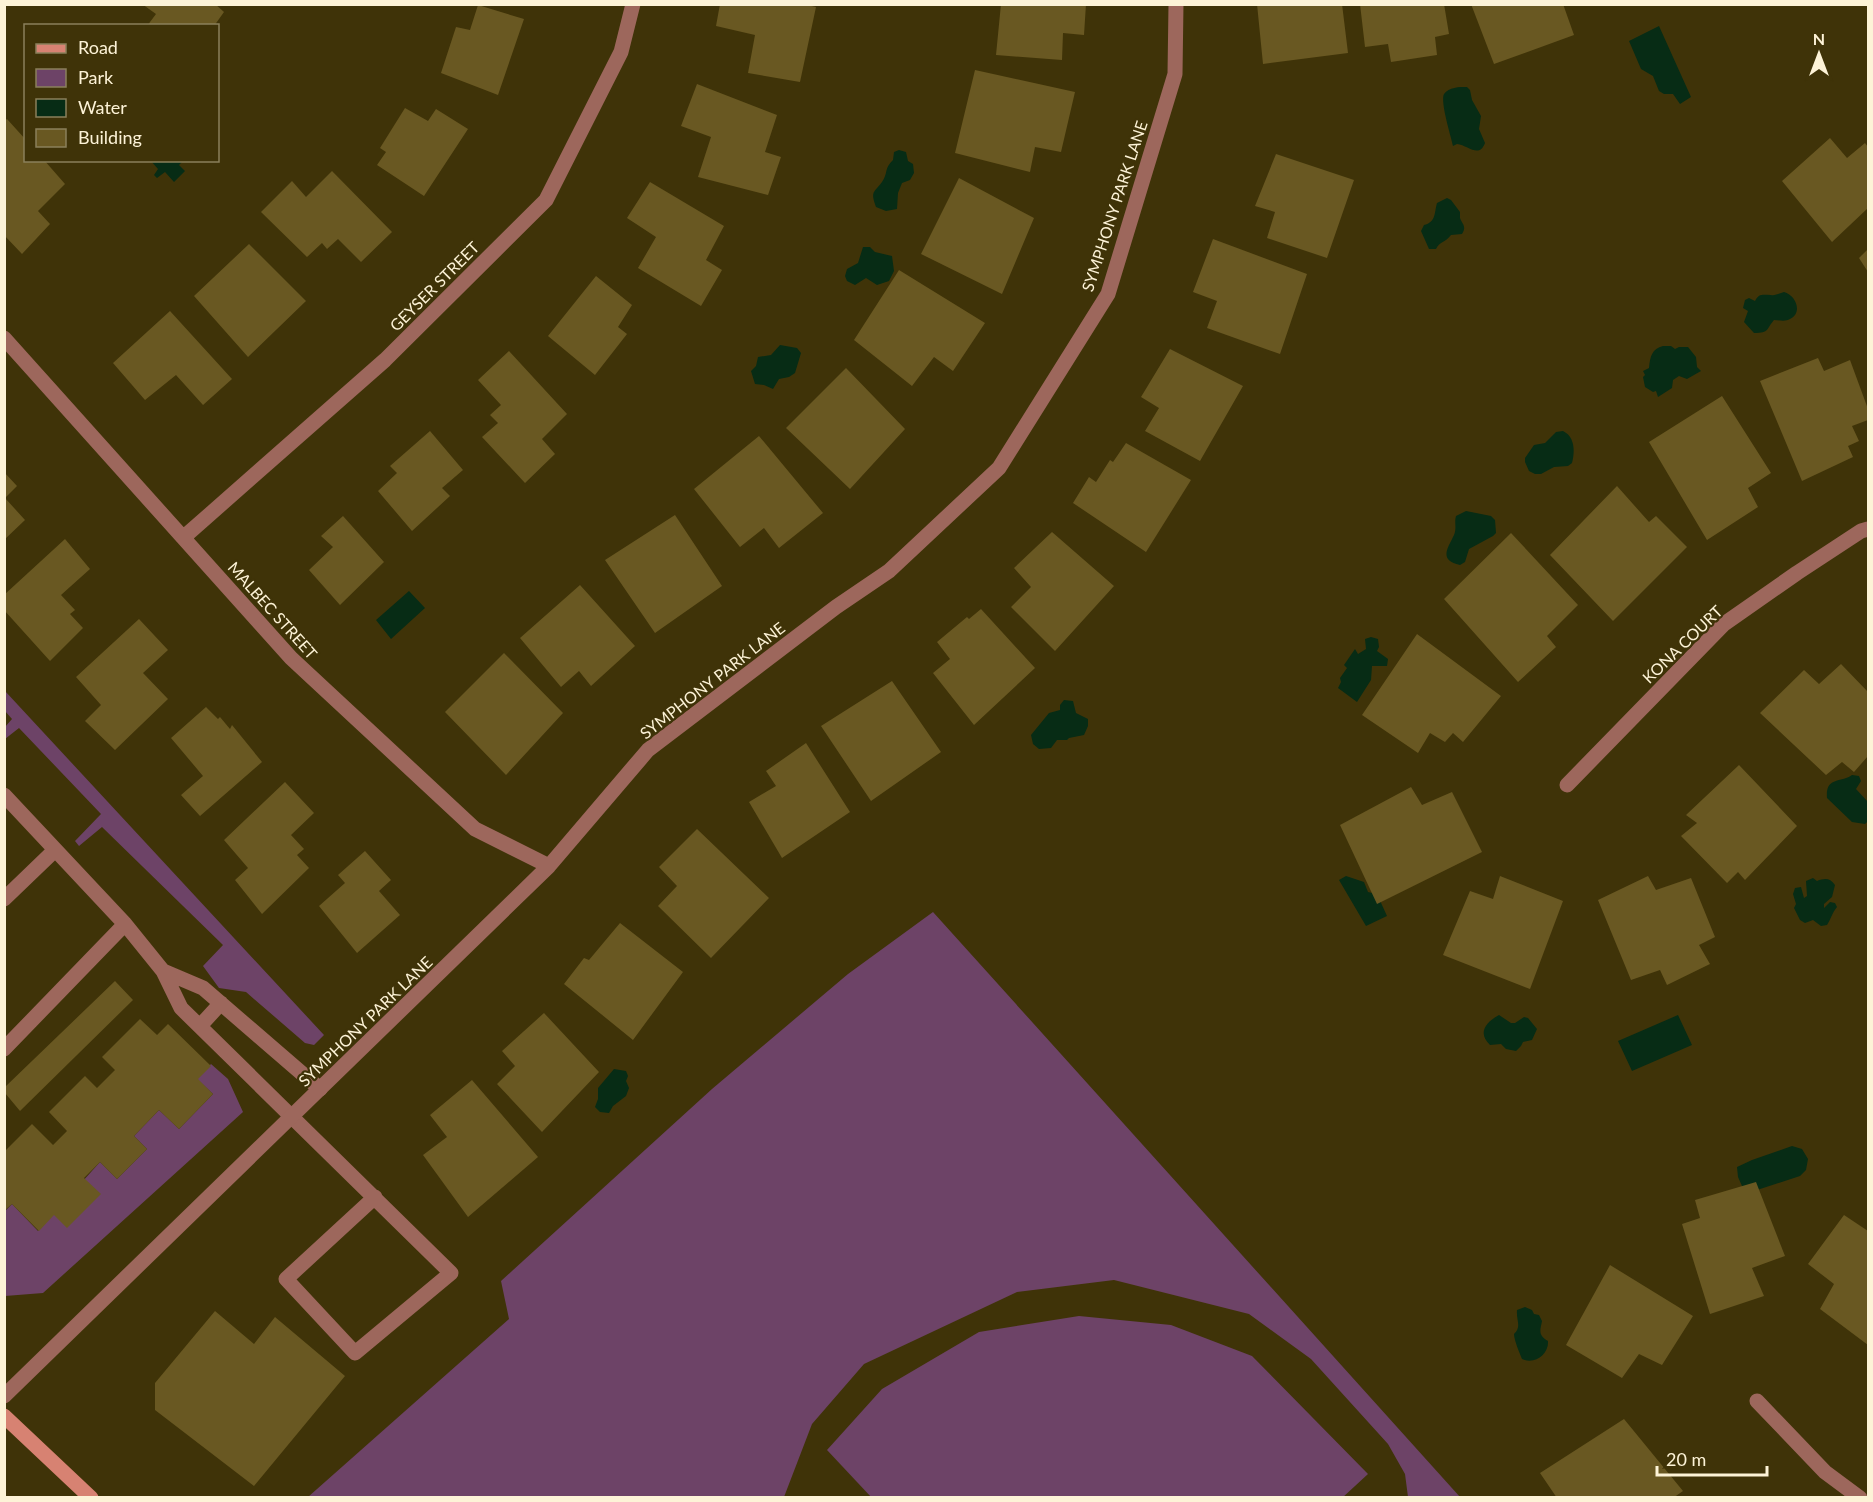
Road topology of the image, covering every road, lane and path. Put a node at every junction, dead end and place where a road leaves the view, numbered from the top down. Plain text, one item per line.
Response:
1 (633, 4) edge
2 (1176, 4) edge
3 (4, 338) edge
4 (1869, 528) edge
5 (184, 537) junction
6 (1567, 785) dead end
7 (4, 795) edge
8 (55, 850) junction
9 (549, 866) junction
10 (4, 899) edge
11 (125, 924) junction
12 (163, 971) junction
13 (221, 1003) junction
14 (200, 1026) junction
15 (4, 1049) edge
16 (320, 1089) junction
17 (291, 1117) junction
18 (375, 1197) junction
19 (4, 1396) edge
20 (1757, 1401) dead end
21 (4, 1416) edge
22 (91, 1497) edge
23 (1860, 1497) edge

1 - 5 street, GEYSER STREET
2 - 9 street, SYMPHONY PARK LANE
3 - 5 street, MALBEC STREET
4 - 6 street, KONA COURT
5 - 9 street, MALBEC STREET
7 - 8 street
8 - 10 street
8 - 11 street
9 - 16 street, SYMPHONY PARK LANE
11 - 12 street
11 - 15 street
12 - 13 street
12 - 14 street
13 - 14 street
13 - 16 street
14 - 17 street
16 - 17 street, SYMPHONY PARK LANE
17 - 18 street
17 - 19 street, SYMPHONY PARK LANE
18 - 18 street
20 - 23 street
21 - 22 street

